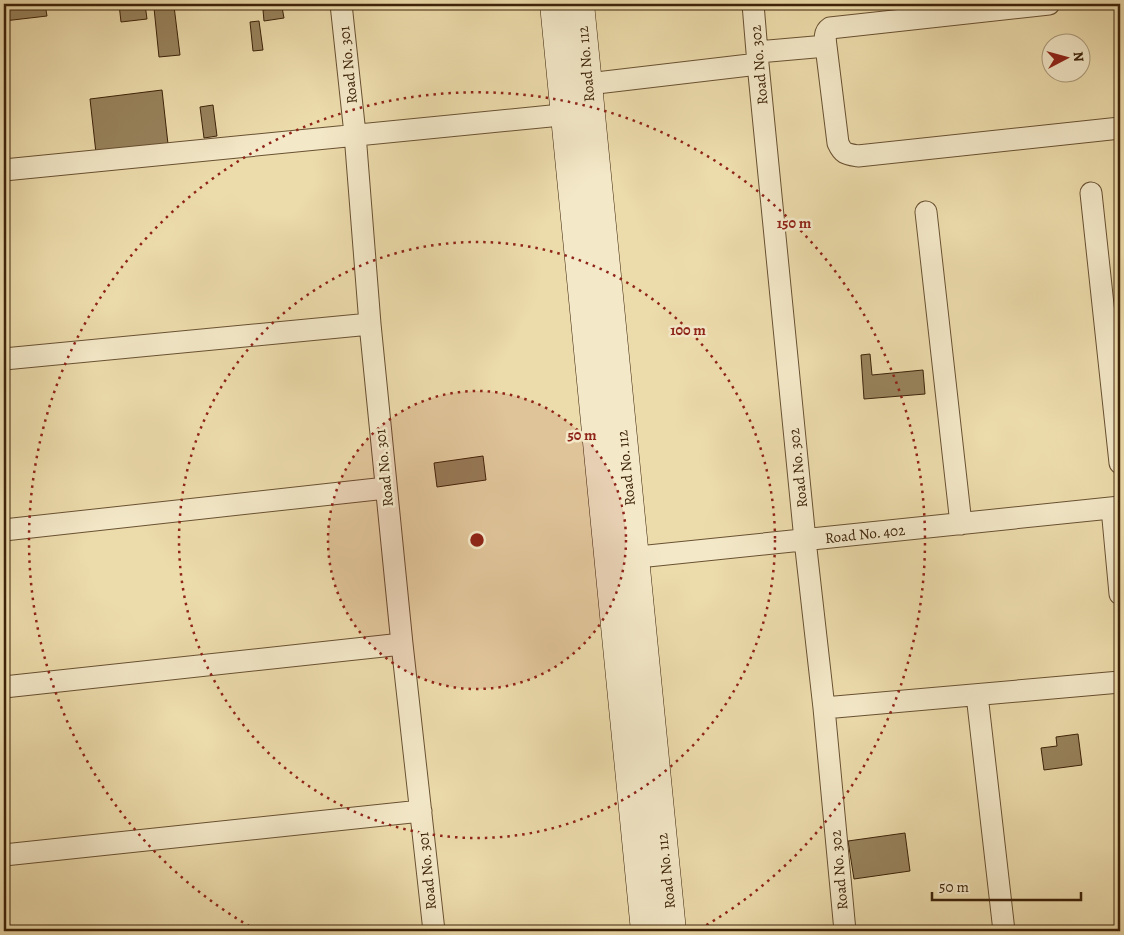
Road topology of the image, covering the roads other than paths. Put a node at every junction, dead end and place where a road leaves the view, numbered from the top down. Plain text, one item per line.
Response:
1 (341, 4) edge
2 (554, 4) edge
3 (580, 4) edge
4 (753, 4) edge
5 (1050, 4) edge
6 (826, 46) junction
7 (758, 58) junction
8 (588, 84) junction
9 (578, 113) junction
10 (1120, 128) edge
11 (355, 134) junction
12 (4, 170) edge
13 (1091, 193) dead end
14 (926, 212) dead end
15 (370, 324) junction
16 (4, 359) edge
17 (1120, 463) edge
18 (386, 488) junction
19 (1116, 508) edge
20 (961, 524) junction
21 (4, 530) edge
22 (805, 540) junction
23 (622, 559) junction
24 (1120, 594) edge
25 (402, 644) junction
26 (1120, 682) edge
27 (4, 687) edge
28 (977, 694) junction
29 (824, 708) junction
30 (421, 811) junction
31 (4, 855) edge
32 (434, 931) edge
33 (645, 931) edge
34 (672, 931) edge
35 (845, 931) edge
36 (1004, 931) edge

1 - 11 street, Road No. 301
2 - 9 street, Road No. 112
3 - 8 street, Road No. 112
4 - 7 street, Road No. 302
5 - 6 street
6 - 7 street
6 - 10 street
7 - 8 street
7 - 22 street, Road No. 302
8 - 9 street, Road No. 112
9 - 11 street
9 - 23 street, Road No. 112
11 - 12 street
11 - 15 street, Road No. 301
13 - 17 street
14 - 20 street
15 - 16 street
15 - 18 street, Road No. 301
18 - 21 street
18 - 25 street, Road No. 301
19 - 20 street, Road No. 402
19 - 24 street
20 - 22 street, Road No. 402
22 - 23 street, Road No. 402
22 - 29 street, Road No. 302
23 - 33 street, Road No. 112
23 - 34 street, Road No. 112
25 - 27 street
25 - 30 street, Road No. 301
26 - 28 street
28 - 29 street
28 - 36 street
29 - 35 street, Road No. 302
30 - 31 street
30 - 32 street, Road No. 301

